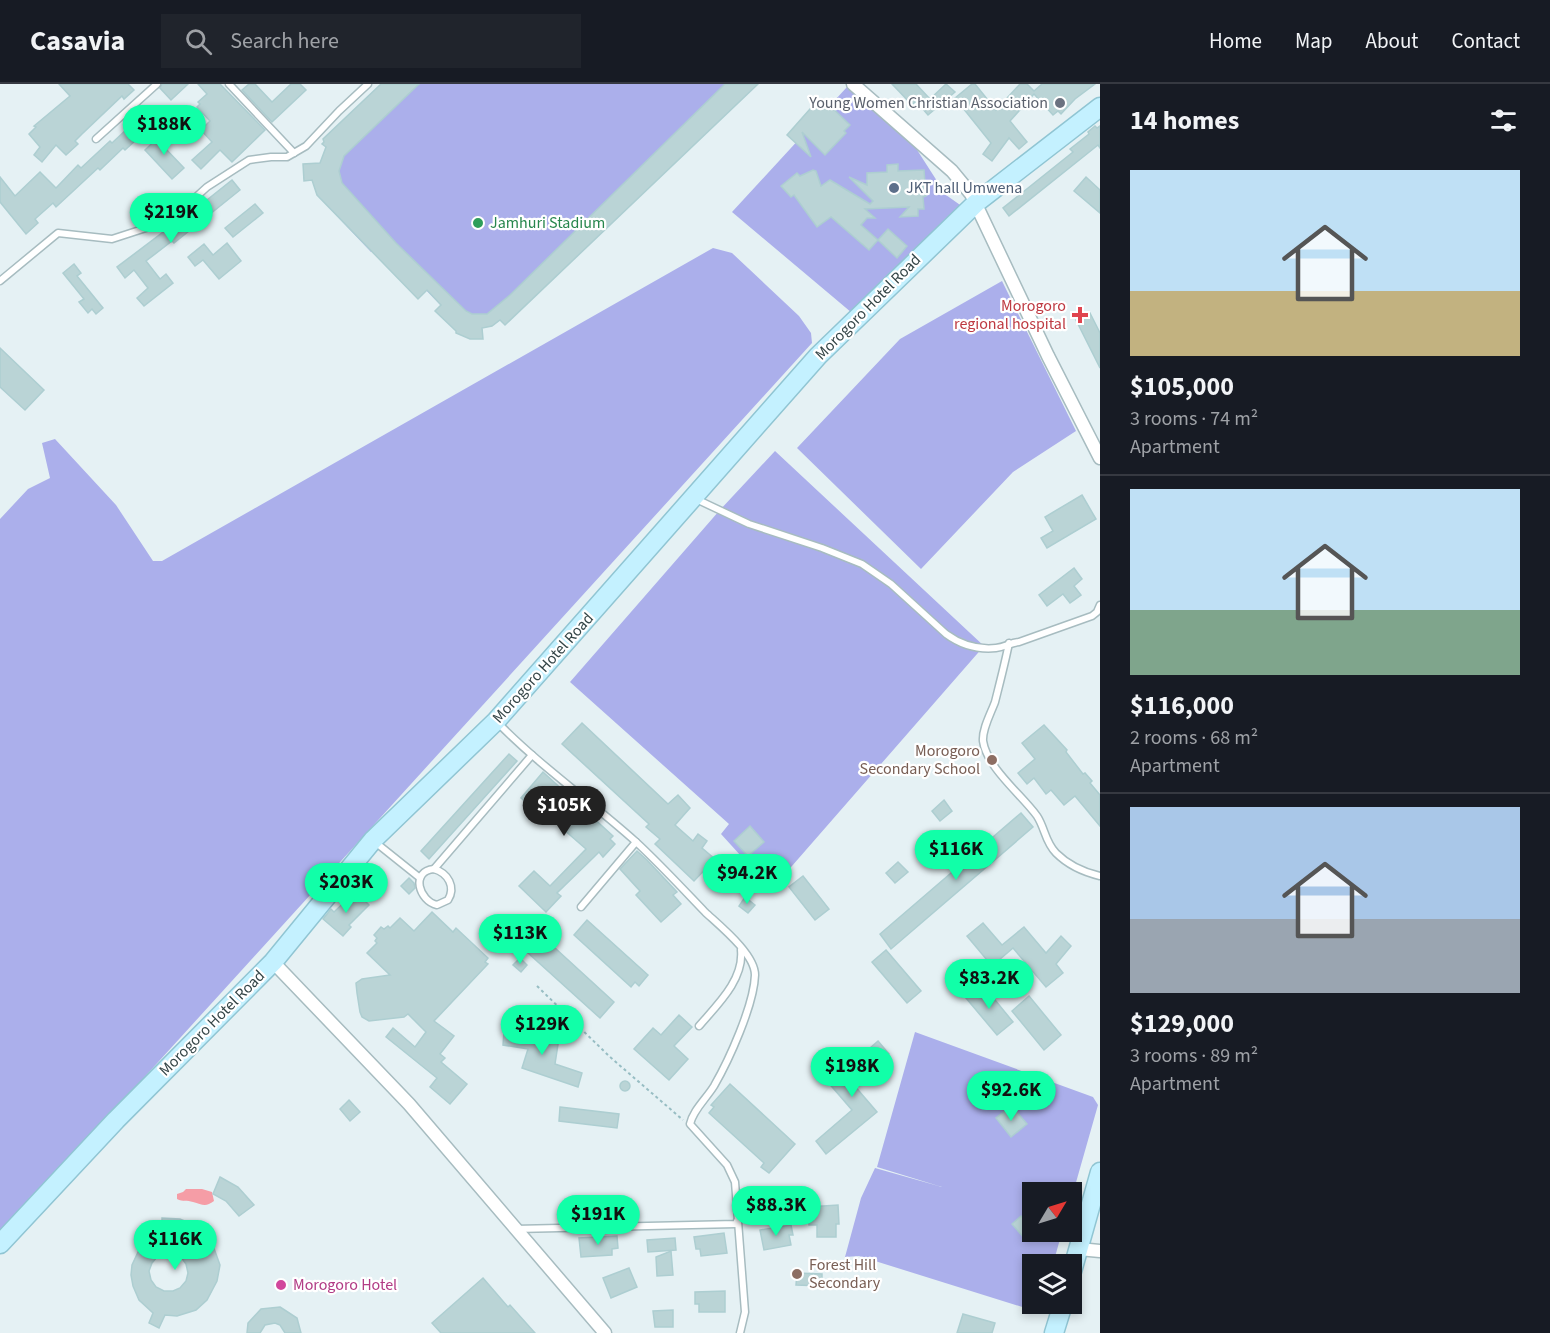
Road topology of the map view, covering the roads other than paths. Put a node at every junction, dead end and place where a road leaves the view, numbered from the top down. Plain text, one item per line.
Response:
1 (157, 84) edge
2 (229, 84) edge
3 (368, 84) edge
4 (853, 84) edge
5 (1100, 107) edge
6 (96, 139) dead end
7 (294, 153) junction
8 (976, 203) junction
9 (0, 281) edge
10 (1100, 458) edge
11 (692, 498) junction
12 (1100, 604) edge
13 (1009, 643) junction
14 (496, 721) junction
15 (532, 755) junction
16 (373, 840) junction
17 (636, 842) junction
18 (434, 869) junction
19 (1100, 876) edge
20 (420, 878) junction
21 (581, 907) dead end
22 (731, 938) junction
23 (273, 962) junction
24 (699, 1026) dead end
25 (1100, 1172) edge
26 (737, 1216) junction
27 (515, 1229) junction
28 (0, 1244) edge
29 (1079, 1248) junction
30 (1100, 1251) edge
31 (1077, 1254) edge
32 (1060, 1314) edge
33 (605, 1333) edge
34 (740, 1333) edge
35 (1054, 1333) edge

1 - 6 lane
2 - 7 lane
3 - 7 lane
4 - 8 street
5 - 8 street, Morogoro Hotel Road
7 - 9 lane
8 - 10 street
8 - 11 street, Morogoro Hotel Road
11 - 13 lane
11 - 14 street, Morogoro Hotel Road
12 - 13 lane
13 - 19 lane
14 - 15 lane
14 - 16 street, Morogoro Hotel Road
15 - 17 lane
15 - 18 lane
16 - 20 lane
16 - 23 street, Morogoro Hotel Road
17 - 21 lane
17 - 22 lane
18 - 20 lane
18 - 20 lane
22 - 24 lane
22 - 26 lane
23 - 27 street
23 - 28 street, Morogoro Hotel Road
25 - 29 street
26 - 27 lane
26 - 34 lane
27 - 33 street
29 - 30 street
29 - 31 street
32 - 35 street

